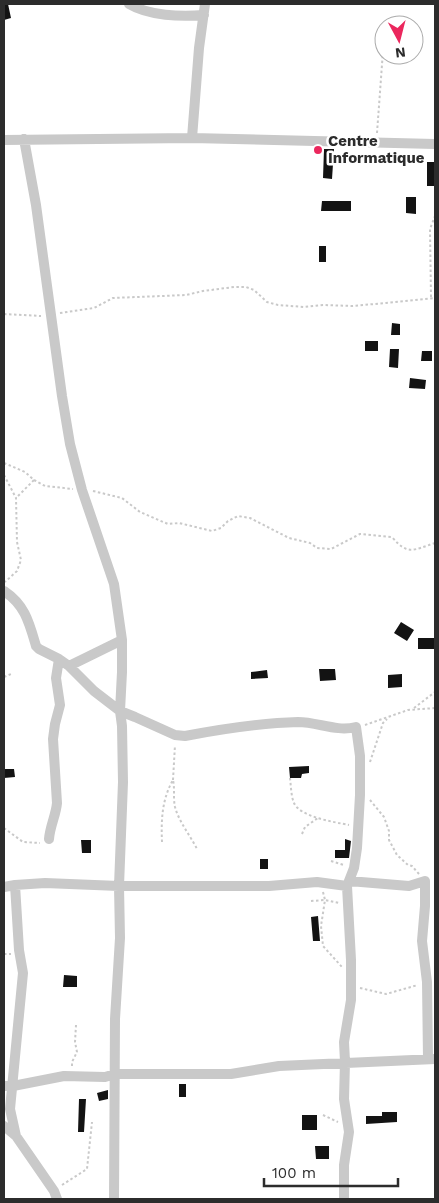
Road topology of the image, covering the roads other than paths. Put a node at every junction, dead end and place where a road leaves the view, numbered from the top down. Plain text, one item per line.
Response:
1 (129, 4) edge
2 (205, 4) edge
3 (204, 15) junction
4 (24, 138) junction
5 (192, 138) junction
6 (4, 140) edge
7 (435, 144) edge
8 (4, 591) edge
9 (122, 640) junction
10 (58, 659) junction
11 (69, 666) junction
12 (120, 712) junction
13 (49, 839) road end
14 (348, 884) junction
15 (15, 885) junction
16 (119, 886) junction
17 (4, 887) edge
18 (431, 1059) edge
19 (345, 1062) junction
20 (115, 1074) junction
21 (8, 1086) edge
22 (4, 1126) edge
23 (16, 1136) junction
24 (56, 1195) edge
25 (114, 1199) edge
26 (344, 1199) edge

1 - 3 street
2 - 3 street
3 - 5 street
4 - 5 street
4 - 6 street
4 - 9 street
5 - 7 street
8 - 10 street
9 - 11 street
9 - 12 street
10 - 11 street
10 - 13 street
11 - 12 street
12 - 14 street
12 - 16 street
14 - 16 street
14 - 18 street
14 - 19 street
15 - 16 street
15 - 17 street
15 - 21 street
16 - 20 street
18 - 19 street
19 - 20 street
19 - 26 street
20 - 21 street
20 - 25 street
21 - 23 street
22 - 23 street
23 - 24 street

